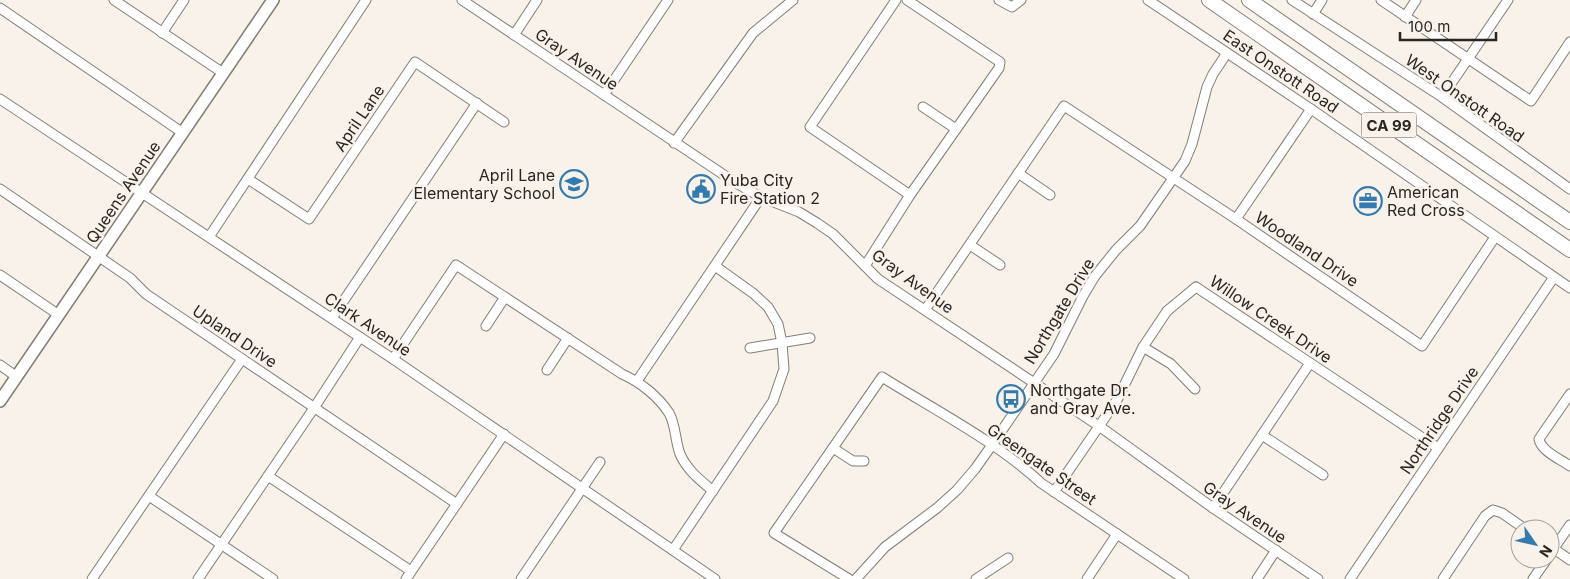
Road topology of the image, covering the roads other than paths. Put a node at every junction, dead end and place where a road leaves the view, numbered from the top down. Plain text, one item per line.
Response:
1 (114, 0) edge
2 (184, 0) edge
3 (273, 0) edge
4 (366, 0) edge
5 (462, 0) edge
6 (537, 0) edge
7 (668, 0) edge
8 (793, 0) edge
9 (896, 0) edge
10 (907, 0) edge
11 (999, 0) edge
12 (1020, 0) edge
13 (1148, 0) edge
14 (1209, 0) edge
15 (1249, 0) edge
16 (1292, 0) edge
17 (1322, 0) edge
18 (1381, 0) edge
19 (1416, 0) edge
20 (1508, 0) edge
21 (0, 8) edge
22 (1313, 14) junction
23 (1405, 16) junction
24 (162, 32) junction
25 (514, 35) junction
26 (1570, 42) edge
27 (1227, 53) junction
28 (1468, 60) junction
29 (223, 73) junction
30 (604, 95) junction
31 (1442, 98) junction
32 (0, 99) edge
33 (477, 103) junction
34 (923, 107) dead end
35 (1311, 109) junction
36 (504, 122) dead end
37 (956, 129) junction
38 (183, 133) junction
39 (674, 143) junction
40 (1018, 173) junction
41 (1174, 177) junction
42 (248, 179) junction
43 (0, 189) edge
44 (1570, 189) edge
45 (141, 193) junction
46 (910, 195) junction
47 (1050, 195) dead end
48 (761, 197) junction
49 (1236, 219) junction
50 (1570, 222) edge
51 (210, 237) junction
52 (1495, 237) junction
53 (970, 244) junction
54 (1570, 250) edge
55 (98, 256) junction
56 (1000, 265) dead end
57 (715, 266) junction
58 (865, 266) junction
59 (0, 275) edge
60 (1554, 277) junction
61 (1570, 288) edge
62 (505, 297) junction
63 (925, 310) junction
64 (59, 314) junction
65 (332, 318) junction
66 (486, 326) dead end
67 (360, 337) junction
68 (568, 338) junction
69 (810, 338) dead end
70 (782, 343) junction
71 (1144, 347) junction
72 (750, 348) dead end
73 (242, 359) junction
74 (393, 359) junction
75 (1310, 363) junction
76 (0, 365) edge
77 (546, 370) dead end
78 (17, 377) junction
79 (637, 381) junction
80 (1033, 383) junction
81 (1195, 389) dead end
82 (1570, 394) edge
83 (0, 402) edge
84 (314, 408) junction
85 (1098, 426) junction
86 (504, 434) junction
87 (1262, 435) junction
88 (992, 445) junction
89 (833, 448) junction
90 (1438, 448) junction
91 (864, 461) dead end
92 (600, 462) dead end
93 (1570, 466) edge
94 (1323, 475) dead end
95 (268, 476) junction
96 (583, 488) junction
97 (713, 491) junction
98 (1054, 492) junction
99 (149, 496) junction
100 (457, 504) junction
101 (1213, 508) junction
102 (1511, 519) edge
103 (1570, 525) edge
104 (1117, 534) junction
105 (1560, 538) edge
106 (221, 544) junction
107 (673, 550) junction
108 (1276, 550) junction
109 (1008, 558) dead end
110 (408, 575) edge
111 (92, 579) edge
112 (198, 579) edge
113 (274, 579) edge
114 (521, 579) edge
115 (716, 579) edge
116 (849, 579) edge
117 (856, 579) edge
118 (976, 579) edge
119 (1087, 579) edge
120 (1184, 579) edge
121 (1257, 579) edge
122 (1318, 579) edge
123 (1350, 579) edge
124 (1443, 579) edge

1 - 24 street
2 - 24 street
3 - 29 main road, Queens Avenue
4 - 42 street
5 - 25 street, Gray Avenue
6 - 25 street
7 - 30 street
8 - 39 street
9 - 46 street
10 - 37 street
11 - 12 street
13 - 27 street, East Onstott Road
14 - 54 highway, CA 99
15 - 50 highway, CA 99
16 - 22 street, West Onstott Road
17 - 22 street
18 - 23 street
19 - 23 street
20 - 28 street
21 - 38 street
22 - 31 street, West Onstott Road
23 - 28 street
24 - 29 street
25 - 30 street, Gray Avenue
26 - 28 street
27 - 35 street, East Onstott Road
27 - 41 street, Northgate Drive
28 - 31 street
29 - 38 main road, Queens Avenue
30 - 39 street, Gray Avenue
31 - 44 street, West Onstott Road
32 - 45 street, Clark Avenue
33 - 36 street, April Lane
33 - 42 street, April Lane
33 - 65 street
34 - 37 street
35 - 49 street
35 - 52 street, East Onstott Road
37 - 46 street
38 - 45 main road, Queens Avenue
39 - 48 street, Gray Avenue
40 - 41 street, Woodland Drive
40 - 47 street
40 - 53 street
41 - 49 street, Woodland Drive
41 - 80 street, Northgate Drive
42 - 51 street
43 - 55 street, Upland Drive
45 - 51 street, Clark Avenue
45 - 55 main road, Queens Avenue
46 - 58 street
48 - 57 street
48 - 58 street, Gray Avenue
49 - 52 street, Woodland Drive
51 - 65 street, Clark Avenue
52 - 60 street, East Onstott Road
53 - 56 street
53 - 63 street
55 - 64 main road, Queens Avenue
55 - 73 street, Upland Drive
57 - 70 street
57 - 79 street
58 - 63 street, Gray Avenue
59 - 64 street
60 - 61 street, East Onstott Road
60 - 90 street, Northridge Drive
62 - 66 street
62 - 68 street
62 - 74 street
63 - 80 street, Gray Avenue
64 - 78 main road, Queens Avenue
65 - 67 street, Clark Avenue
67 - 74 street, Clark Avenue
67 - 84 street
68 - 77 street
68 - 79 street
69 - 70 street
70 - 72 street
70 - 97 street
71 - 75 street, Willow Creek Drive
71 - 81 street
71 - 85 street, Willow Creek Drive
73 - 84 street, Upland Drive
73 - 99 street
74 - 86 street, Clark Avenue
75 - 87 street
75 - 90 street, Willow Creek Drive
76 - 78 street
78 - 83 main road, Queens Avenue
79 - 97 street
80 - 85 street, Gray Avenue
80 - 88 street, Northgate Drive
82 - 93 street
84 - 95 street
84 - 100 street, Upland Drive
85 - 98 street, Willow Creek Drive
85 - 101 street, Gray Avenue
86 - 96 street, Clark Avenue
86 - 100 street
87 - 94 street
87 - 101 street
88 - 89 street, Greengate Street
88 - 98 street, Greengate Street
88 - 117 street, Northgate Drive
89 - 91 street
89 - 116 street
90 - 123 street, Northridge Drive
92 - 96 street
95 - 106 street
95 - 110 street
96 - 107 street, Clark Avenue
96 - 114 street
97 - 107 street
98 - 104 street, Greengate Street
99 - 106 street
99 - 111 street
100 - 110 street
101 - 108 street, Gray Avenue
102 - 124 street
103 - 105 street
104 - 119 street
104 - 120 street, Greengate Street
106 - 112 street
106 - 113 street
107 - 115 street, Clark Avenue
108 - 121 street
108 - 122 street, Gray Avenue
109 - 118 street

